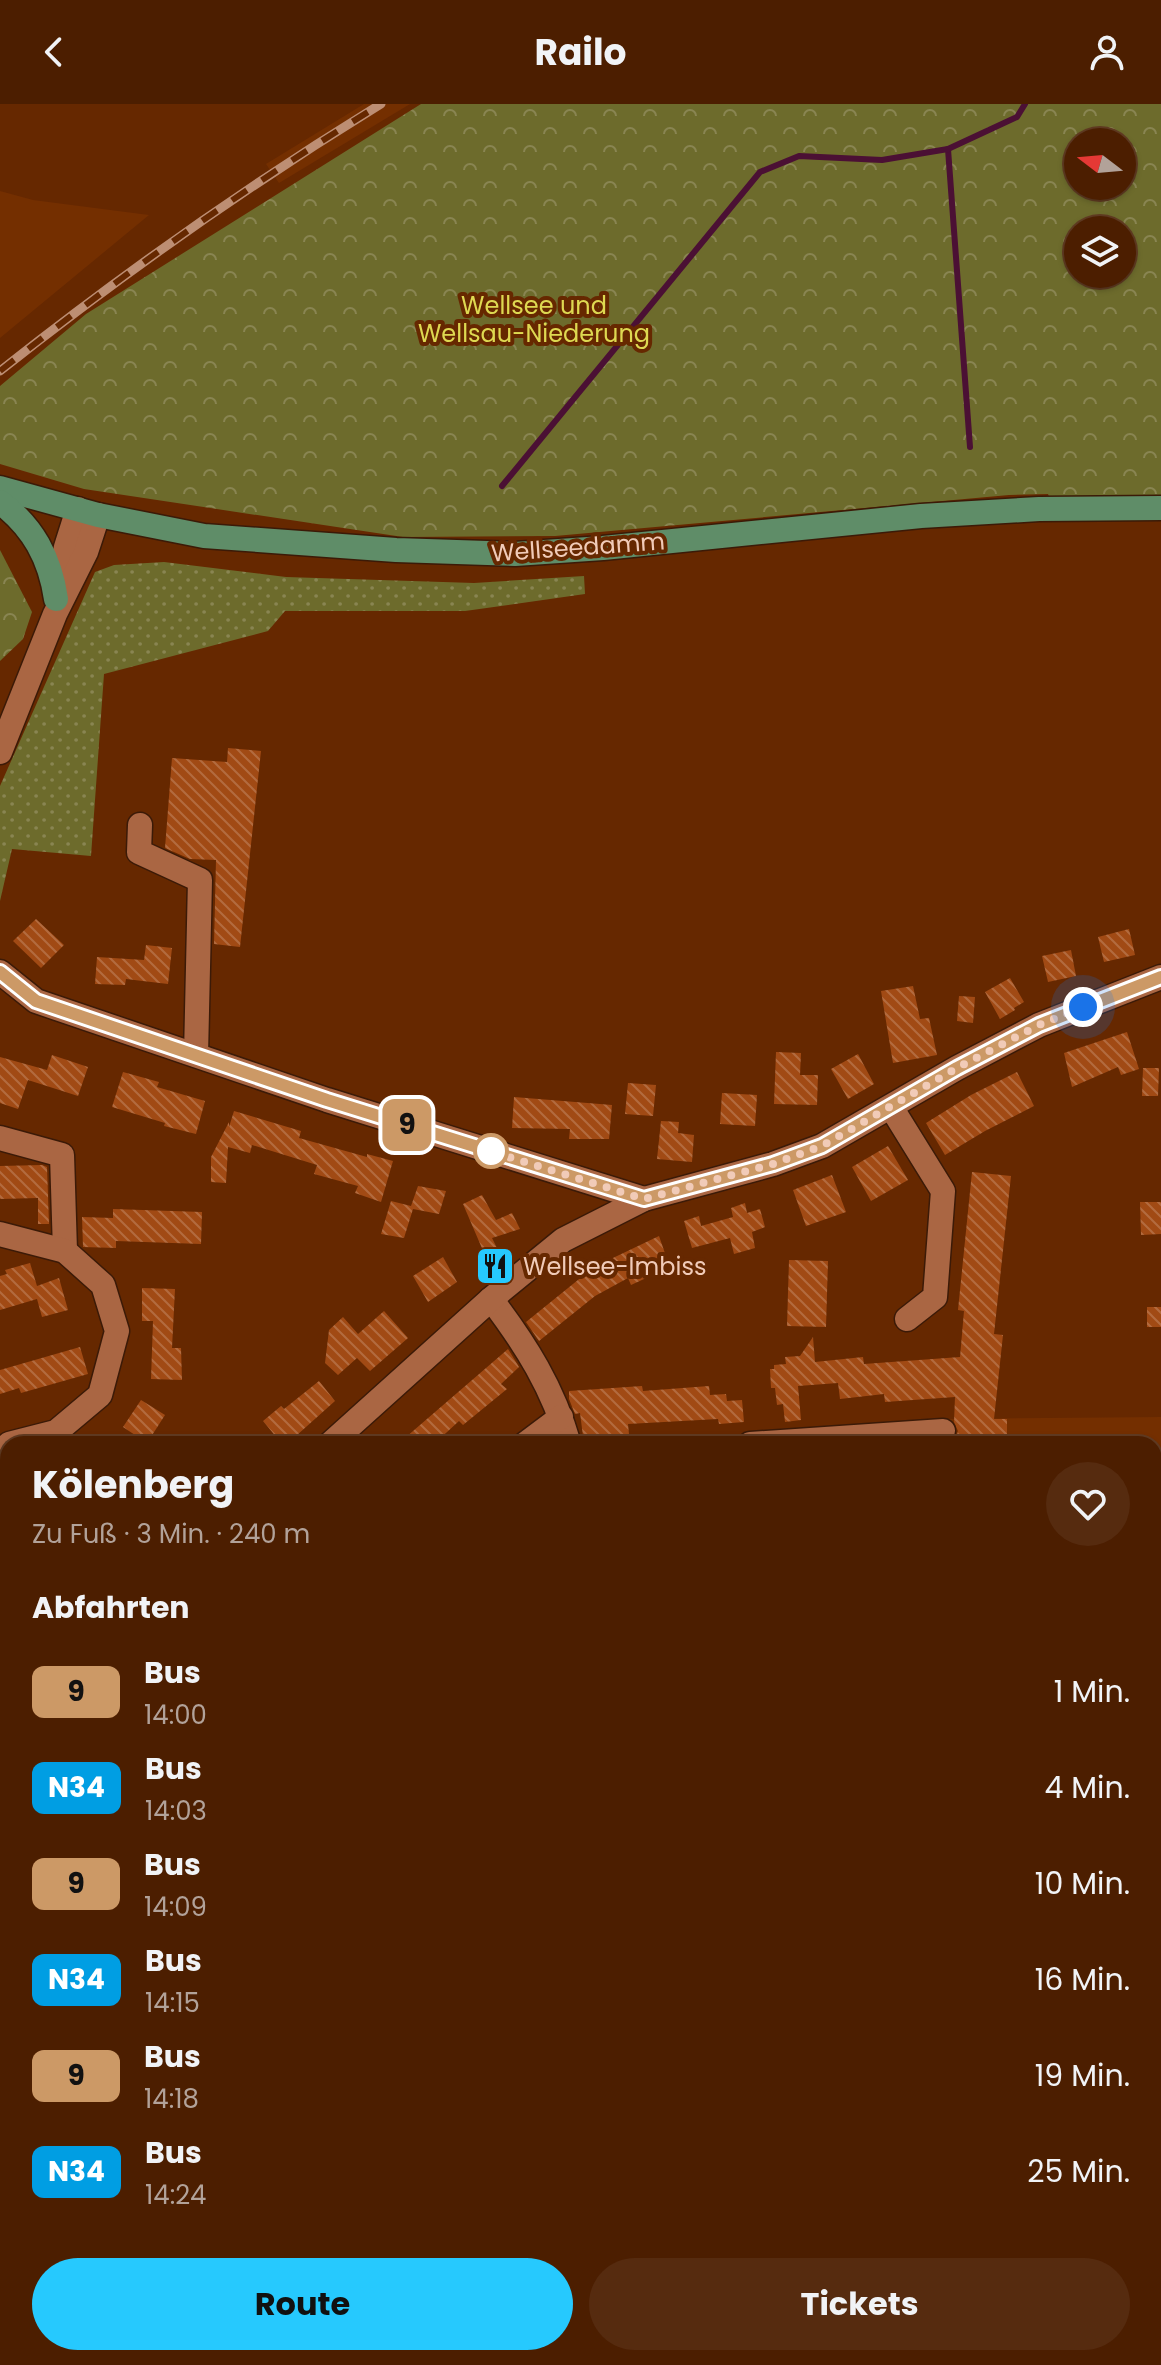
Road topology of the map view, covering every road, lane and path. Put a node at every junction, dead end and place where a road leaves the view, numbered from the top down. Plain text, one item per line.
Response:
1 (0, 488) edge
2 (0, 502) edge
3 (1161, 508) edge
4 (88, 512) junction
5 (55, 607) junction
6 (0, 752) edge
7 (140, 825) dead end
8 (0, 972) edge
9 (1161, 977) edge
10 (196, 1055) junction
11 (891, 1107) junction
12 (0, 1138) edge
13 (644, 1199) junction
14 (0, 1234) edge
15 (65, 1251) junction
16 (491, 1299) junction
17 (907, 1319) dead end
18 (561, 1417) junction
19 (943, 1431) dead end
20 (40, 1436) edge
21 (339, 1436) edge
22 (536, 1436) edge
23 (567, 1436) edge
24 (869, 1436) edge

1 - 4 main road, Wellseedamm
2 - 5 main road
3 - 4 main road, Wellseedamm
4 - 5 street
5 - 6 street
7 - 10 street
8 - 10 street
9 - 11 street
10 - 13 street
11 - 13 street
11 - 17 street
12 - 15 street
13 - 16 street
14 - 15 street
15 - 20 street
16 - 18 street
16 - 21 street
18 - 22 street
18 - 23 street
19 - 24 street

